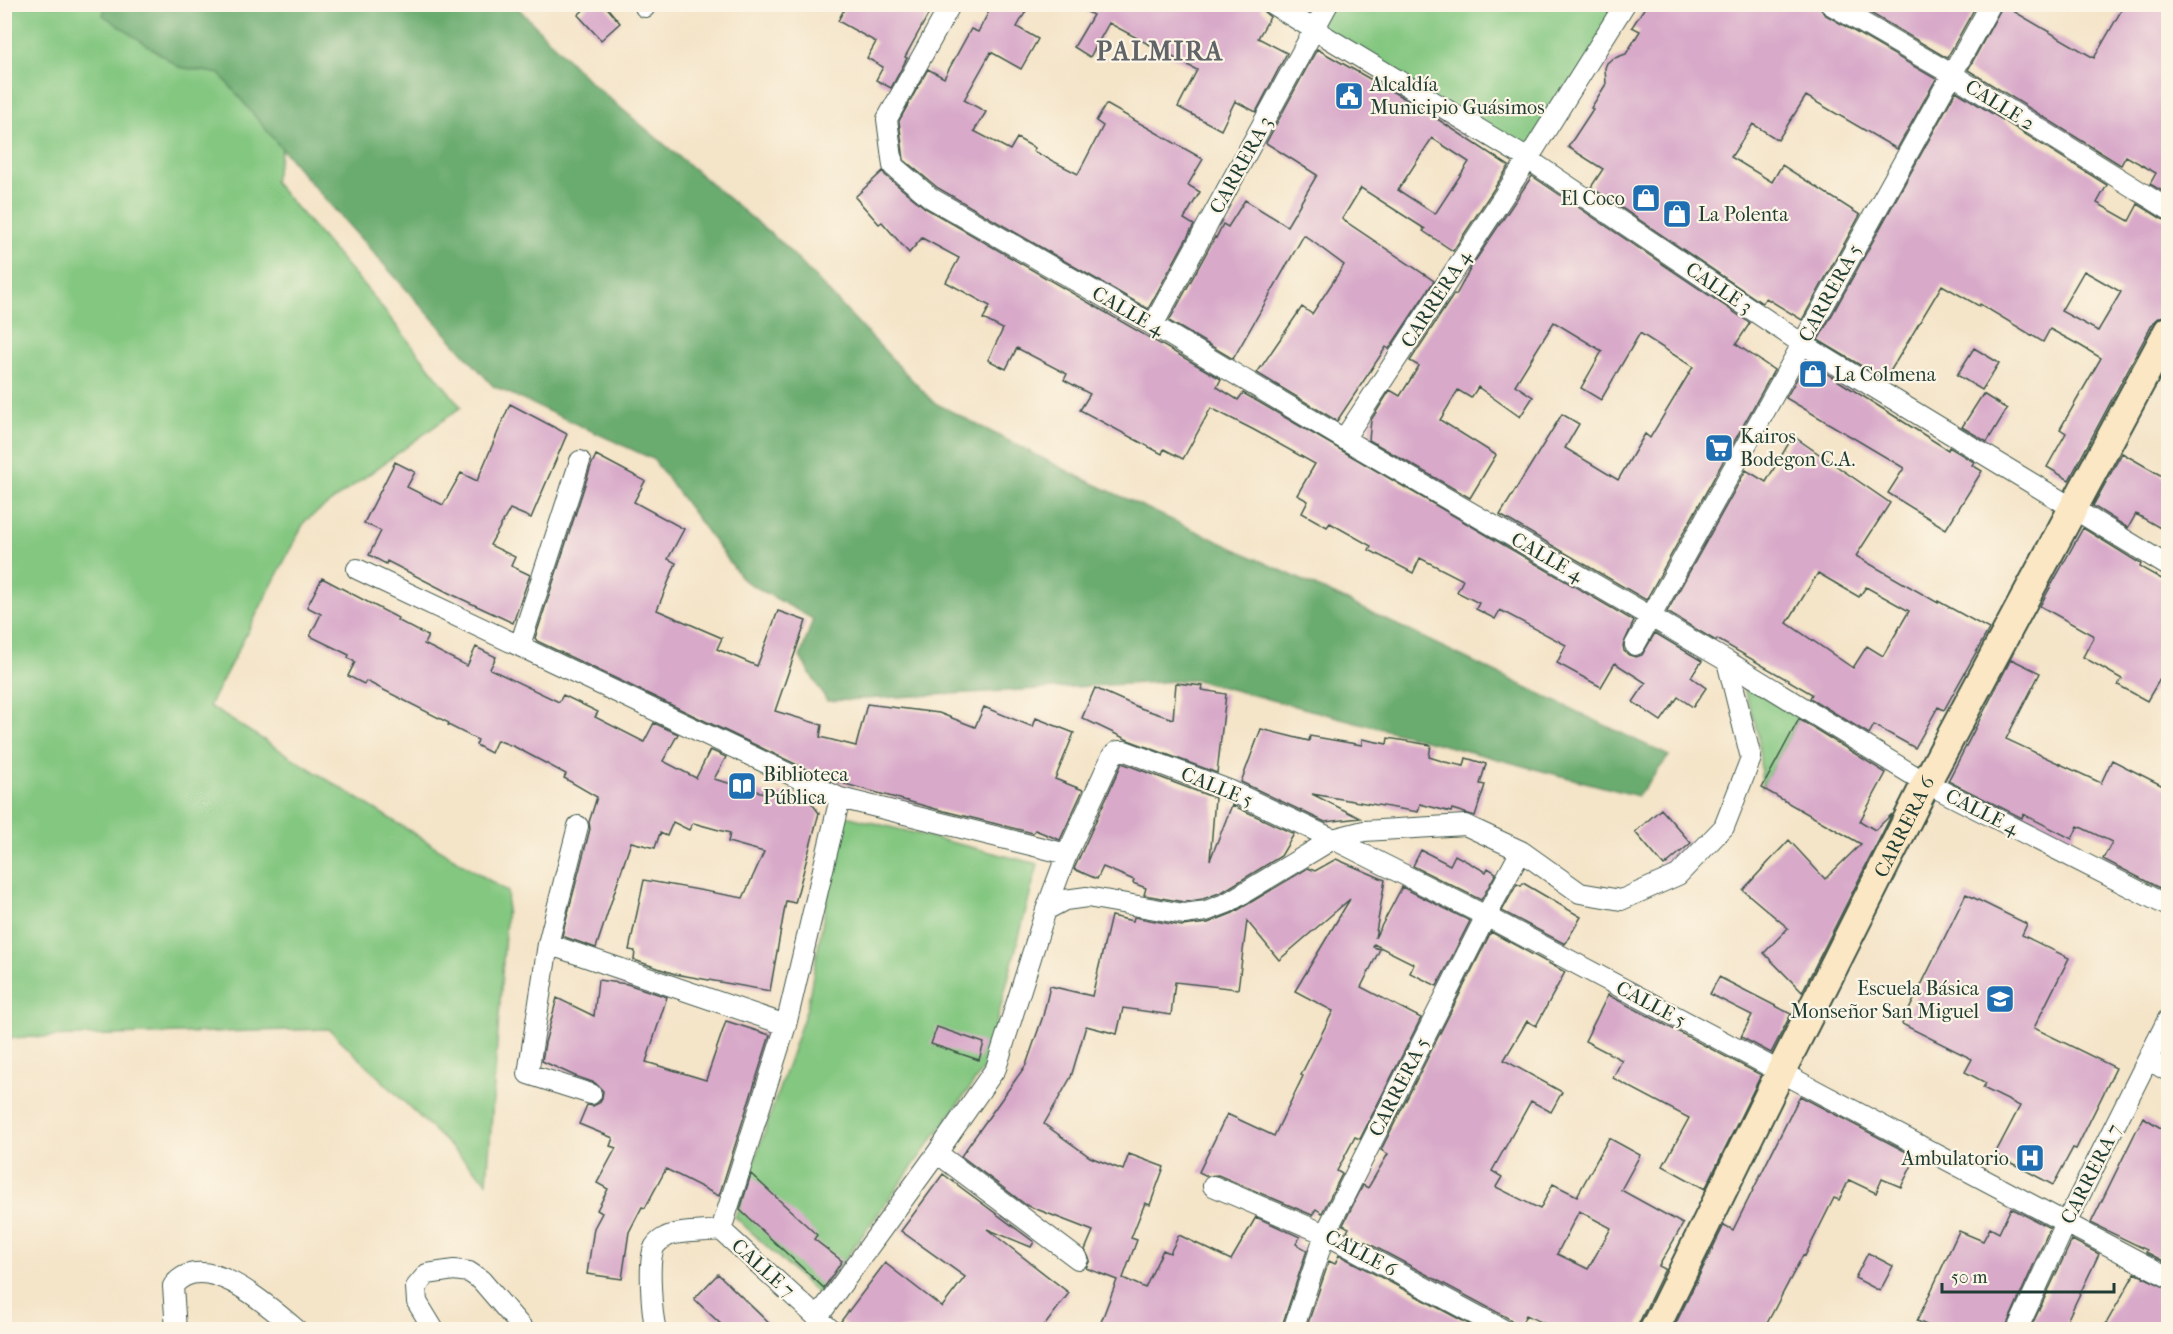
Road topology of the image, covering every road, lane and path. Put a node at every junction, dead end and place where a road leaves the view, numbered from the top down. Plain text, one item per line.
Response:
1 (951, 4) edge
2 (1272, 4) edge
3 (1328, 4) edge
4 (1625, 4) edge
5 (1830, 4) edge
6 (1991, 4) edge
7 (1314, 31) junction
8 (1953, 75) junction
9 (1528, 159) junction
10 (2169, 209) edge
11 (1153, 325) junction
12 (2169, 331) edge
13 (1801, 344) junction
14 (1344, 439) junction
15 (580, 461) dead end
16 (2073, 509) junction
17 (2169, 566) edge
18 (357, 569) dead end
19 (1651, 617) junction
20 (520, 645) junction
21 (1635, 645) dead end
22 (1727, 661) junction
23 (1926, 783) junction
24 (840, 798) junction
25 (578, 826) dead end
26 (1333, 839) junction
27 (1521, 851) junction
28 (1067, 854) junction
29 (2169, 906) edge
30 (1046, 910) junction
31 (1486, 916) junction
32 (548, 944) junction
33 (2169, 1019) edge
34 (786, 1026) junction
35 (2149, 1060) junction
36 (2169, 1071) edge
37 (1780, 1073) junction
38 (591, 1094) dead end
39 (937, 1153) junction
40 (1213, 1186) dead end
41 (2066, 1223) junction
42 (721, 1230) junction
43 (1325, 1234) junction
44 (1078, 1259) dead end
45 (2169, 1277) edge
46 (825, 1323) edge
47 (176, 1329) edge
48 (297, 1329) edge
49 (434, 1329) edge
50 (524, 1329) edge
51 (656, 1329) edge
52 (1293, 1329) edge
53 (1504, 1329) edge
54 (1654, 1329) edge
55 (2017, 1329) edge

1 - 11 street, CALLE 4
2 - 7 street, CALLE 3
3 - 7 street, CARRERA 3
4 - 9 street, CARRERA 4
5 - 8 street, CALLE 2
6 - 8 street, CARRERA 5
7 - 9 street, CALLE 3
7 - 11 street, CARRERA 3
8 - 10 street, CALLE 2
8 - 13 street, CARRERA 5
9 - 13 street, CALLE 3
9 - 14 street, CARRERA 4
11 - 14 street, CALLE 4
12 - 16 main road, CARRERA 6
13 - 16 street, CALLE 3
13 - 19 street, CARRERA 5
14 - 19 street, CALLE 4
15 - 20 street
16 - 17 street, CALLE 3
16 - 23 main road, CARRERA 6
18 - 20 street
19 - 21 street, CARRERA 5
19 - 22 street, CALLE 4
20 - 24 street
22 - 23 street, CALLE 4
22 - 27 street
23 - 29 street, CALLE 4
23 - 37 main road, CARRERA 6
24 - 28 street
24 - 34 street
25 - 32 street
26 - 27 street
26 - 28 street, CALLE 5
26 - 30 street
26 - 31 street, CALLE 5
27 - 31 street, CARRERA 5
28 - 30 street
30 - 39 street
31 - 37 street, CALLE 5
31 - 43 street, CARRERA 5
32 - 34 street
32 - 38 street
33 - 35 street, CARRERA 7
34 - 42 street
35 - 36 street
35 - 41 street, CARRERA 7
37 - 41 street, CALLE 5
37 - 54 main road, CARRERA 6
39 - 44 street
39 - 46 street
40 - 43 street, CALLE 6
41 - 45 street, CALLE 5
41 - 55 street, CARRERA 7
42 - 46 street, CALLE 7
42 - 51 street
43 - 52 street, CARRERA 5
43 - 53 street, CALLE 6
47 - 48 street
49 - 50 street

